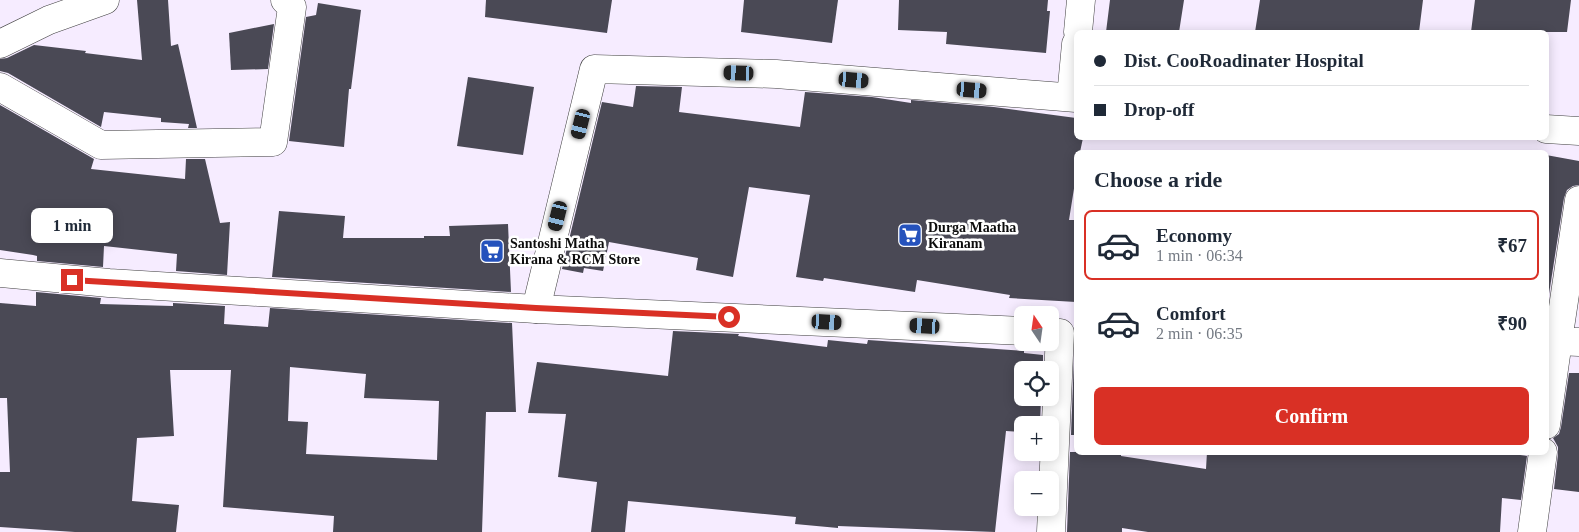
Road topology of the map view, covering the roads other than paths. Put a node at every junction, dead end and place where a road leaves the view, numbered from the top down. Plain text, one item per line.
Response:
1 (105, 0) edge
2 (285, 0) edge
3 (1081, 0) edge
4 (1078, 30) edge
5 (0, 44) edge
6 (1074, 80) edge
7 (0, 87) edge
8 (1073, 98) edge
9 (1549, 129) edge
10 (1579, 131) edge
11 (1579, 200) edge
12 (0, 273) edge
13 (536, 308) junction
14 (1014, 331) edge
15 (1062, 332) edge
16 (1561, 341) edge
17 (1549, 408) edge
18 (1542, 455) edge
19 (1051, 532) edge
20 (1532, 532) edge

1 - 5 street
2 - 7 street
3 - 4 street
6 - 8 street
8 - 13 street
9 - 10 street
11 - 16 street
12 - 13 street
13 - 14 street
15 - 19 street
16 - 17 street
18 - 20 street

